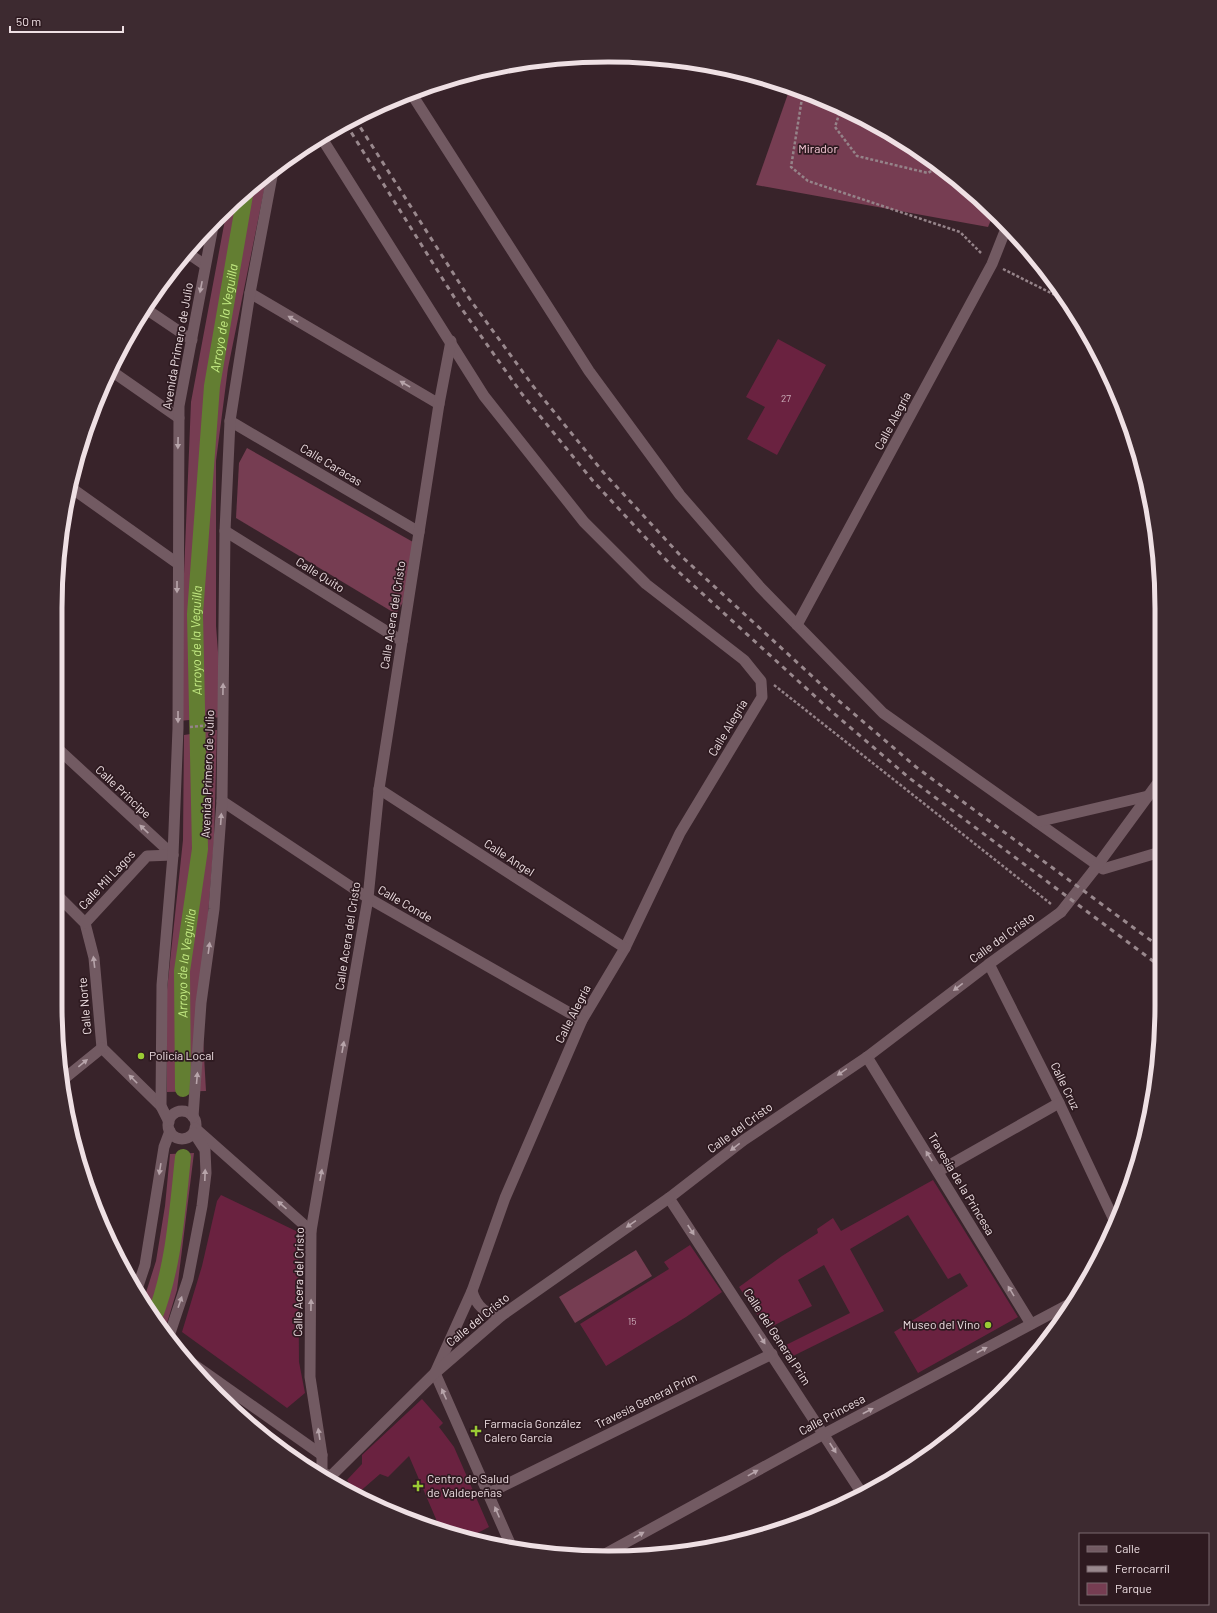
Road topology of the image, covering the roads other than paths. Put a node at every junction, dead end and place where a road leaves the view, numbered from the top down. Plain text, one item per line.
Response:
1 (414, 98) edge
2 (410, 100) edge
3 (417, 104) junction
4 (324, 142) edge
5 (272, 179) edge
6 (1005, 232) edge
7 (212, 233) edge
8 (192, 256) edge
9 (206, 265) junction
10 (250, 293) junction
11 (150, 312) edge
12 (192, 340) junction
13 (451, 341) junction
14 (115, 374) edge
15 (439, 404) junction
16 (179, 418) junction
17 (230, 421) junction
18 (76, 491) edge
19 (225, 531) junction
20 (419, 532) junction
21 (177, 563) junction
22 (796, 626) junction
23 (402, 641) junction
24 (62, 753) edge
25 (1155, 787) edge
26 (379, 789) junction
27 (1148, 796) junction
28 (222, 801) junction
29 (1037, 822) junction
30 (1155, 854) edge
31 (173, 855) junction
32 (1096, 868) junction
33 (368, 898) junction
34 (62, 900) edge
35 (85, 923) junction
36 (625, 948) junction
37 (989, 964) junction
38 (582, 1020) junction
39 (102, 1048) junction
40 (867, 1057) junction
41 (67, 1076) edge
42 (1058, 1103) junction
43 (161, 1106) junction
44 (193, 1117) junction
45 (169, 1126) junction
46 (194, 1131) junction
47 (938, 1171) junction
48 (669, 1198) junction
49 (1112, 1216) edge
50 (311, 1231) junction
51 (139, 1284) edge
52 (472, 1290) junction
53 (1064, 1307) edge
54 (501, 1316) junction
55 (1031, 1324) junction
56 (171, 1331) edge
57 (772, 1354) junction
58 (205, 1372) edge
59 (435, 1373) junction
60 (824, 1434) junction
61 (322, 1455) junction
62 (326, 1472) edge
63 (329, 1474) edge
64 (860, 1490) edge
65 (489, 1493) junction
66 (509, 1541) edge
67 (611, 1551) edge

1 - 3 street
2 - 3 street
3 - 22 street
4 - 13 street
5 - 10 street, Avenida Primero de Julio
6 - 22 street, Calle Alegría
7 - 9 street, Avenida Primero de Julio
8 - 9 street
9 -> 12 street, Avenida Primero de Julio
15 -> 10 street
10 - 17 street, Avenida Primero de Julio
11 - 12 street
12 - 16 street, Avenida Primero de Julio
13 - 15 street, Calle Acera del Cristo
13 - 36 street, Calle Alegría
14 - 16 street
15 - 20 street, Calle Acera del Cristo
16 -> 21 street, Avenida Primero de Julio
17 - 19 street, Avenida Primero de Julio
17 - 20 street, Calle Caracas
18 - 21 street
19 - 23 street, Calle Quito
28 -> 19 street, Avenida Primero de Julio
20 - 23 street, Calle Acera del Cristo
21 -> 31 street, Avenida Primero de Julio
22 - 29 street
23 - 26 street, Calle Acera del Cristo
31 -> 24 street, Calle Principe
25 - 27 street, Calle del Cristo
26 - 33 street, Calle Acera del Cristo
26 - 36 street, Calle Angel
27 - 29 street
27 - 32 street, Calle del Cristo
28 - 33 street, Calle Conde
44 -> 28 street, Avenida Primero de Julio
29 - 32 street
30 - 32 street
31 - 35 street, Calle Mil Lagos
31 - 43 street, Avenida Primero de Julio
32 - 37 street, Calle del Cristo
33 - 38 street, Calle Conde
50 -> 33 street, Calle Acera del Cristo
34 - 35 street
39 -> 35 street, Calle Norte
36 - 38 street, Calle Alegría
37 -> 40 street, Calle del Cristo
37 - 42 street, Calle Cruz
38 - 52 street, Calle Alegría
41 -> 39 street
43 -> 39 street, Calle Norte
47 -> 40 street, Travesía de la Princesa
40 -> 48 street, Calle del Cristo
42 - 47 street
42 - 49 street, Calle Cruz
43 - 45 street, Avenida Primero de Julio
44 - 45 street
44 - 46 street
45 - 46 street
45 -> 51 street
50 -> 46 street
56 -> 46 street
55 -> 47 street, Travesía de la Princesa
48 -> 54 street, Calle del Cristo
48 -> 57 street, Calle del General Prim
61 -> 50 street, Calle Acera del Cristo
52 - 54 street
52 - 59 street, Calle Alegría
53 - 55 street, Calle Princesa
54 - 59 street, Calle del Cristo
60 -> 55 street, Calle Princesa
57 - 60 street, Calle del General Prim
57 - 65 street, Travesía General Prim
58 - 61 street
59 - 63 street, Calle del Cristo
65 -> 59 street
60 -> 64 street, Calle del General Prim
67 -> 60 street, Calle Princesa
61 - 62 street, Calle Acera del Cristo
66 -> 65 street

